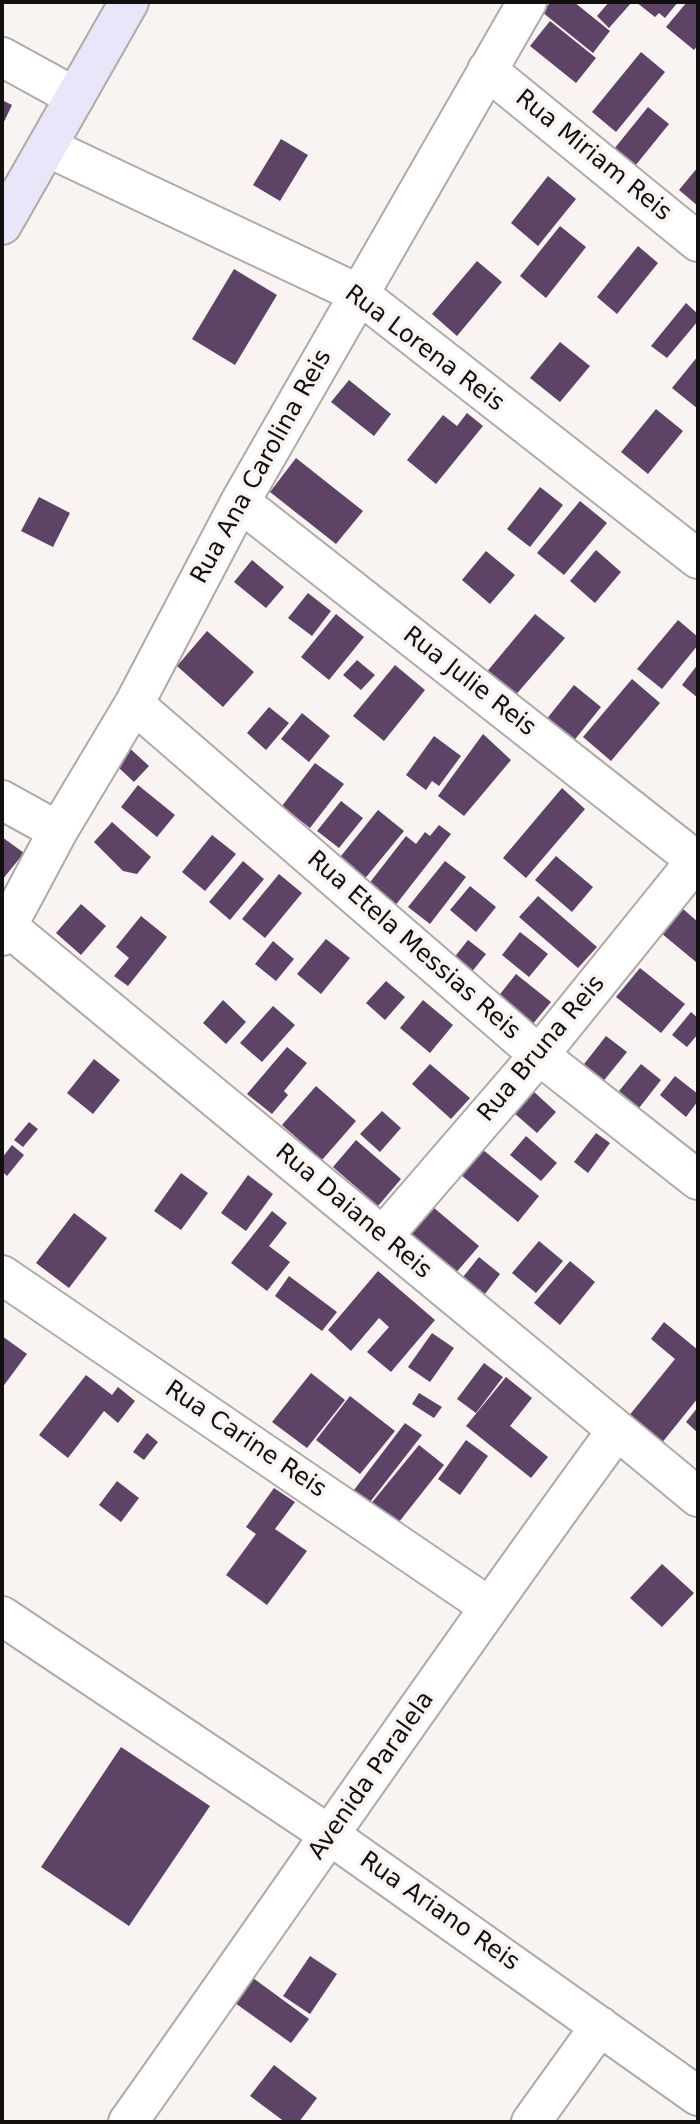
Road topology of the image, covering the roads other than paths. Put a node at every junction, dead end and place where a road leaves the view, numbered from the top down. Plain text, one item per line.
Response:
1 (129, 2) edge
2 (527, 2) edge
3 (2, 57) edge
4 (487, 70) junction
5 (75, 97) junction
6 (47, 147) junction
7 (2, 225) edge
8 (698, 242) edge
9 (359, 294) junction
10 (240, 502) junction
11 (698, 559) edge
12 (134, 704) junction
13 (2, 800) edge
14 (58, 831) junction
15 (698, 860) edge
16 (5, 931) edge
17 (539, 1055) junction
18 (698, 1180) edge
19 (383, 1237) junction
20 (2, 1275) edge
21 (617, 1430) junction
22 (698, 1497) edge
23 (488, 1606) junction
24 (2, 1616) edge
25 (331, 1836) junction
26 (600, 2026) junction
27 (698, 2096) edge
28 (128, 2122) edge
29 (531, 2122) edge

1 - 5 street
2 - 4 street, Rua Ana Carolina Reis
3 - 5 street
4 - 8 street, Rua Miriam Reis
4 - 9 street, Rua Ana Carolina Reis
5 - 6 street
6 - 7 street
6 - 9 street, Rua Lorena Reis
9 - 10 street, Rua Ana Carolina Reis
9 - 11 street, Rua Lorena Reis
10 - 12 street, Rua Ana Carolina Reis
10 - 15 street, Rua Julie Reis
12 - 14 street, Rua Ana Carolina Reis
12 - 17 street, Rua Etela Messias Reis
13 - 14 street
14 - 16 street, Rua Ana Carolina Reis
15 - 17 street, Rua Bruna Reis
16 - 19 street, Rua Daiane Reis
17 - 18 street, Rua Etela Messias Reis
17 - 19 street, Rua Bruna Reis
19 - 21 street, Rua Daiane Reis
20 - 23 street, Rua Carine Reis
21 - 22 street, Rua Daiane Reis
21 - 23 street, Avenida Paralela
23 - 25 street, Avenida Paralela
24 - 25 street, Rua Ariano Reis
25 - 26 street, Rua Ariano Reis
25 - 28 street, Avenida Paralela
26 - 27 street, Rua Ariano Reis
26 - 29 street

